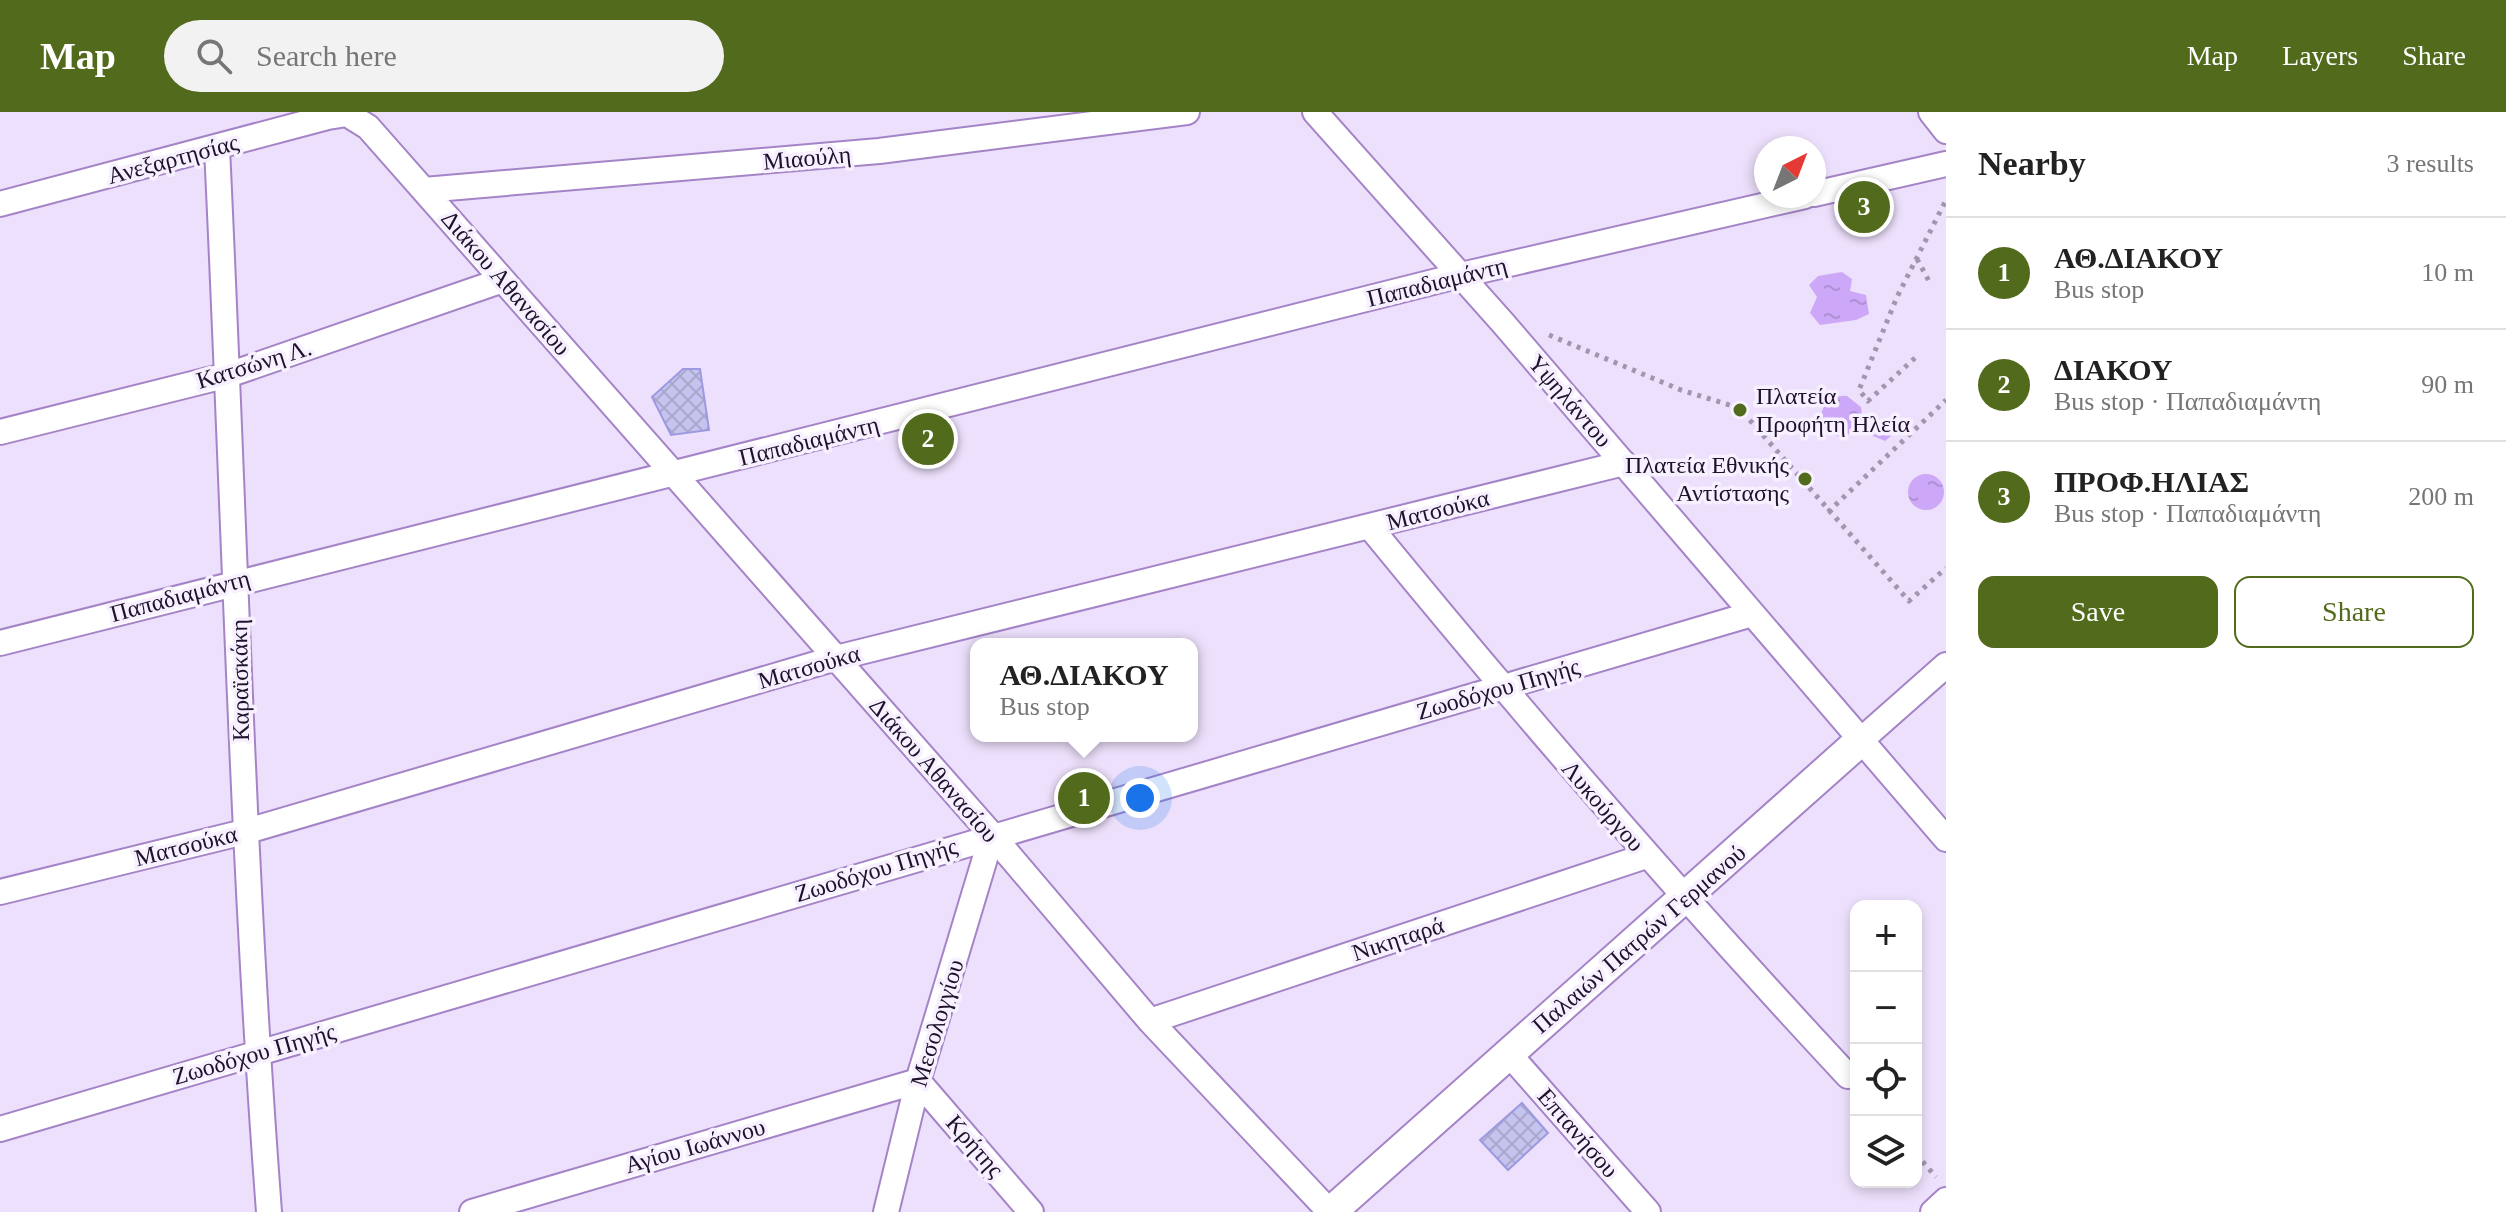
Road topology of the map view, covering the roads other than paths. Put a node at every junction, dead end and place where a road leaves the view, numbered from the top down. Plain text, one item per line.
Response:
1 (1187, 112) edge
2 (1315, 112) edge
3 (1931, 112) edge
4 (347, 114) joint
5 (1946, 131) edge
6 (217, 148) junction
7 (1946, 164) edge
8 (424, 190) junction
9 (1826, 191) edge
10 (0, 204) edge
11 (1754, 208) edge
12 (1461, 275) junction
13 (503, 280) junction
14 (228, 375) junction
15 (0, 432) edge
16 (1624, 463) junction
17 (675, 475) junction
18 (1370, 527) junction
19 (238, 581) junction
20 (1752, 614) junction
21 (0, 643) edge
22 (836, 658) junction
23 (1946, 665) edge
24 (1501, 688) junction
25 (1860, 741) junction
26 (244, 832) junction
27 (992, 835) junction
28 (1946, 839) edge
29 (1646, 856) junction
30 (0, 892) edge
31 (1684, 901) junction
32 (1150, 1021) junction
33 (257, 1053) junction
34 (1509, 1054) junction
35 (1848, 1076) dead end
36 (918, 1081) junction
37 (0, 1129) edge
38 (1946, 1200) edge
39 (269, 1212) edge
40 (472, 1212) edge
41 (886, 1212) edge
42 (1031, 1212) edge
43 (1331, 1212) edge
44 (1648, 1212) edge
45 (1933, 1212) edge

1 - 8 street, Μιαούλη
2 - 12 street, Υψηλάντου
3 - 5 street
4 - 6 street, Ανεξαρτησίας
4 - 8 street, Διάκου Αθανασίου
6 - 10 street, Ανεξαρτησίας
6 - 14 street, Καραϊσκάκη
7 - 9 street
8 - 13 street, Διάκου Αθανασίου
11 - 12 street, Παπαδιαμάντη
12 - 16 street, Υψηλάντου
12 - 17 street, Παπαδιαμάντη
13 - 14 street, Κατσώνη Λ.
13 - 17 street, Διάκου Αθανασίου
14 - 15 street, Κατσώνη Λ.
14 - 19 street, Καραϊσκάκη
16 - 18 street, Ματσούκα
16 - 20 street, Υψηλάντου
17 - 19 street, Παπαδιαμάντη
17 - 22 street, Διάκου Αθανασίου
18 - 22 street, Ματσούκα
18 - 24 street, Λυκούργου
19 - 21 street, Παπαδιαμάντη
19 - 26 street, Καραϊσκάκη
20 - 24 street, Ζωοδόχου Πηγής
20 - 25 street, Υψηλάντου
22 - 26 street, Ματσούκα
22 - 27 street, Διάκου Αθανασίου
23 - 25 street, Παλαιών Πατρών Γερμανού
24 - 27 street, Ζωοδόχου Πηγής
24 - 29 street, Λυκούργου
25 - 28 street, Υψηλάντου
25 - 31 street, Παλαιών Πατρών Γερμανού
26 - 30 street, Ματσούκα
26 - 33 street, Καραϊσκάκη
27 - 32 street, Διάκου Αθανασίου
27 - 33 street, Ζωοδόχου Πηγής
27 - 36 street, Μεσολογγίου
29 - 31 street, Λυκούργου
29 - 32 street, Νικηταρά
31 - 34 street, Παλαιών Πατρών Γερμανού
31 - 35 street, Λυκούργου
32 - 43 street, Διάκου Αθανασίου
33 - 37 street, Ζωοδόχου Πηγής
33 - 39 street, Καραϊσκάκη
34 - 43 street, Παλαιών Πατρών Γερμανού
34 - 44 street, Επτανήσου
36 - 40 street, Αγίου Ιωάννου
36 - 41 street, Μεσολογγίου
36 - 42 street, Κρήτης
38 - 45 street

